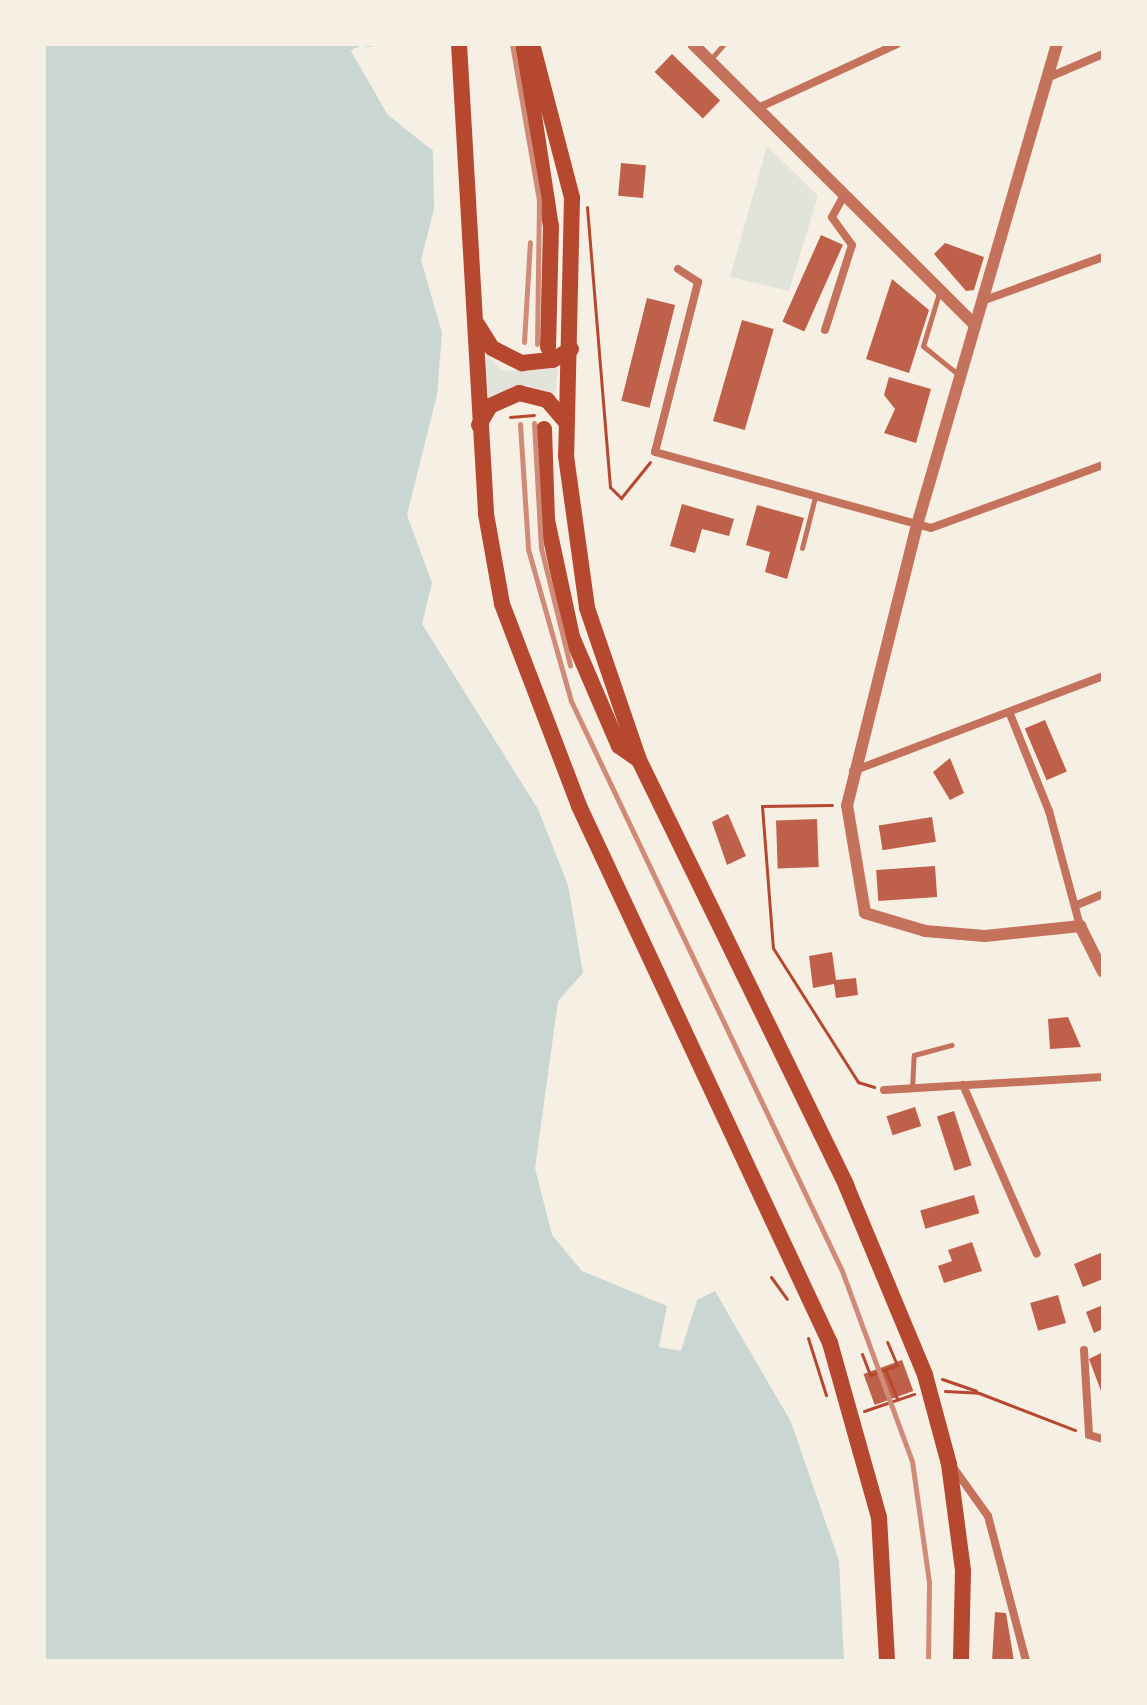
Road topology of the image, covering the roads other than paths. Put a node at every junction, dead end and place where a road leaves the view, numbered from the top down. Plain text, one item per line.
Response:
1 (459, 44) edge
2 (523, 44) edge
3 (532, 44) edge
4 (693, 44) edge
5 (724, 44) edge
6 (897, 44) edge
7 (1057, 44) edge
8 (1103, 54) edge
9 (710, 61) junction
10 (1047, 78) junction
11 (758, 108) junction
12 (845, 194) junction
13 (1103, 257) edge
14 (678, 269) dead end
15 (940, 288) junction
16 (982, 301) junction
17 (476, 319) junction
18 (975, 325) junction
19 (825, 330) dead end
20 (548, 347) dead end
21 (571, 349) junction
22 (960, 376) junction
23 (542, 422) road end
24 (566, 422) junction
25 (479, 425) junction
26 (1103, 465) edge
27 (815, 497) junction
28 (917, 525) junction
29 (802, 548) dead end
30 (1103, 676) edge
31 (1010, 714) junction
32 (639, 760) junction
33 (851, 772) junction
34 (1103, 894) edge
35 (1077, 905) junction
36 (1080, 926) junction
37 (1103, 972) edge
38 (952, 1045) dead end
39 (1103, 1077) edge
40 (963, 1085) junction
41 (912, 1088) junction
42 (884, 1090) road end
43 (1037, 1254) dead end
44 (1084, 1350) dead end
45 (1103, 1439) edge
46 (949, 1464) junction
47 (887, 1661) edge
48 (961, 1661) edge
49 (1026, 1661) edge

1 - 17 main road
2 - 20 main road
3 - 21 main road
4 - 9 street
5 - 9 lane
6 - 11 street
7 - 10 street
8 - 10 street
9 - 11 street
10 - 16 street
11 - 12 street
12 - 15 street
12 - 19 street
13 - 16 street
14 - 27 street
15 - 18 street
15 - 22 lane
16 - 18 street
17 - 21 main road
17 - 25 main road
18 - 22 street
21 - 24 main road
22 - 28 street
23 - 32 main road
24 - 25 main road
24 - 32 main road
25 - 47 main road
26 - 28 street
27 - 28 street
27 - 29 lane
28 - 33 street
30 - 31 street
31 - 33 street
31 - 35 street
32 - 46 main road
33 - 36 street
34 - 35 street
35 - 36 street
36 - 37 street
38 - 41 lane
39 - 40 street
40 - 41 street
40 - 43 street
41 - 42 street
44 - 45 street
46 - 48 main road
46 - 49 street

